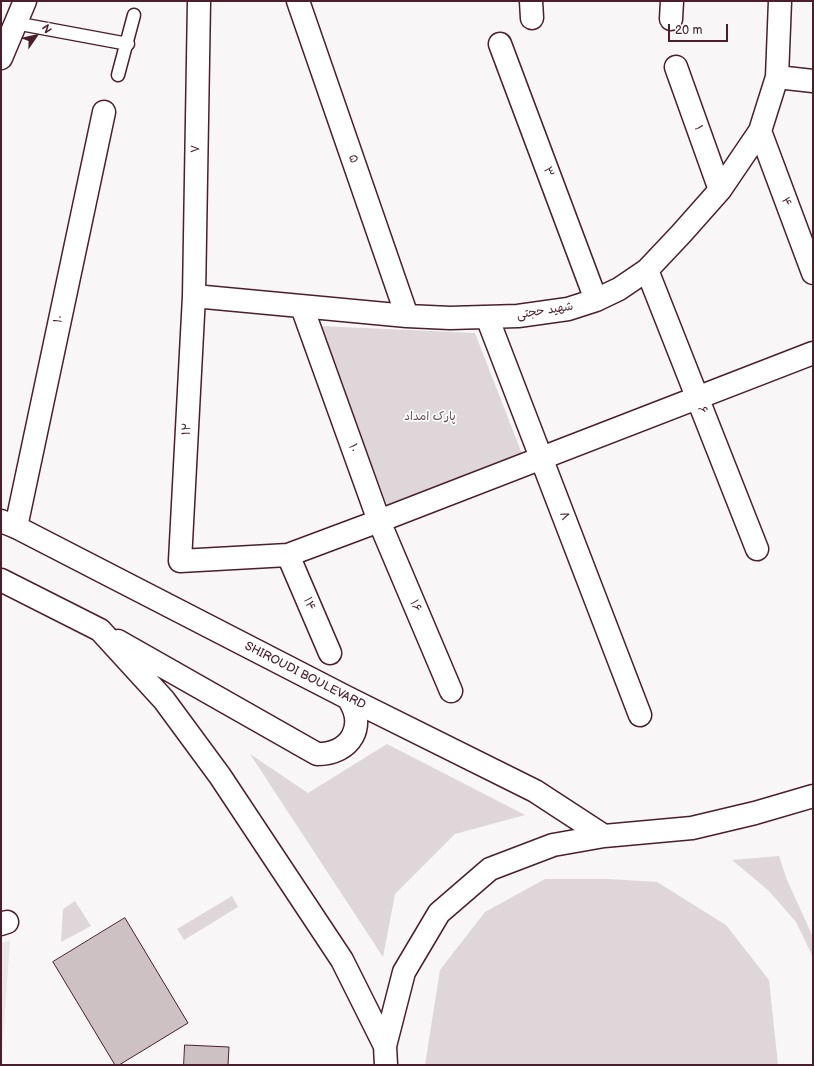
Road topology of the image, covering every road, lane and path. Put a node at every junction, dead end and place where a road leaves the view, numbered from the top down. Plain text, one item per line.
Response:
1 (198, 1) edge
2 (297, 1) edge
3 (780, 1) edge
4 (19, 8) edge
5 (134, 15) dead end
6 (128, 44) junction
7 (500, 44) dead end
8 (1, 58) edge
9 (676, 67) dead end
10 (118, 75) dead end
11 (777, 77) junction
12 (813, 81) edge
13 (104, 112) dead end
14 (760, 131) junction
15 (720, 190) junction
16 (647, 270) junction
17 (813, 272) edge
18 (194, 296) junction
19 (596, 300) junction
20 (302, 307) junction
21 (408, 316) junction
22 (487, 317) junction
23 (813, 353) edge
24 (697, 398) junction
25 (542, 458) junction
26 (379, 522) junction
27 (8, 524) edge
28 (757, 549) dead end
29 (288, 555) junction
30 (1, 580) edge
31 (100, 630) junction
32 (330, 653) dead end
33 (451, 691) dead end
34 (348, 698) junction
35 (640, 715) dead end
36 (813, 796) edge
37 (604, 836) junction
38 (385, 1055) edge

1 - 18 street, ۷
2 - 21 street, ۵
3 - 11 street, شهید حجتی
4 - 6 lane
4 - 8 street
5 - 6 lane
6 - 10 lane
7 - 19 street, ۳
9 - 15 street, ۱
11 - 12 street
11 - 14 street, شهید حجتی
13 - 27 street, ۱۰
14 - 15 street, شهید حجتی
14 - 17 street, ۴
15 - 16 street, شهید حجتی
16 - 19 street, شهید حجتی
16 - 24 street, ۶
18 - 20 street, شهید حجتی
18 - 29 street, ۱۲
19 - 22 street, شهید حجتی
20 - 21 street, شهید حجتی
20 - 26 street, ۱۰
21 - 22 street, شهید حجتی
22 - 25 street, ۸
23 - 24 street
24 - 25 street
24 - 28 street, ۶
25 - 26 street
25 - 35 street, ۸
26 - 29 street
26 - 33 street, ۱۶
27 - 34 street, SHIROUDI BOULEVARD
29 - 32 street, ۱۴
30 - 31 street
31 - 34 street
31 - 38 street
34 - 37 street, SHIROUDI BOULEVARD
36 - 37 street
37 - 38 street

